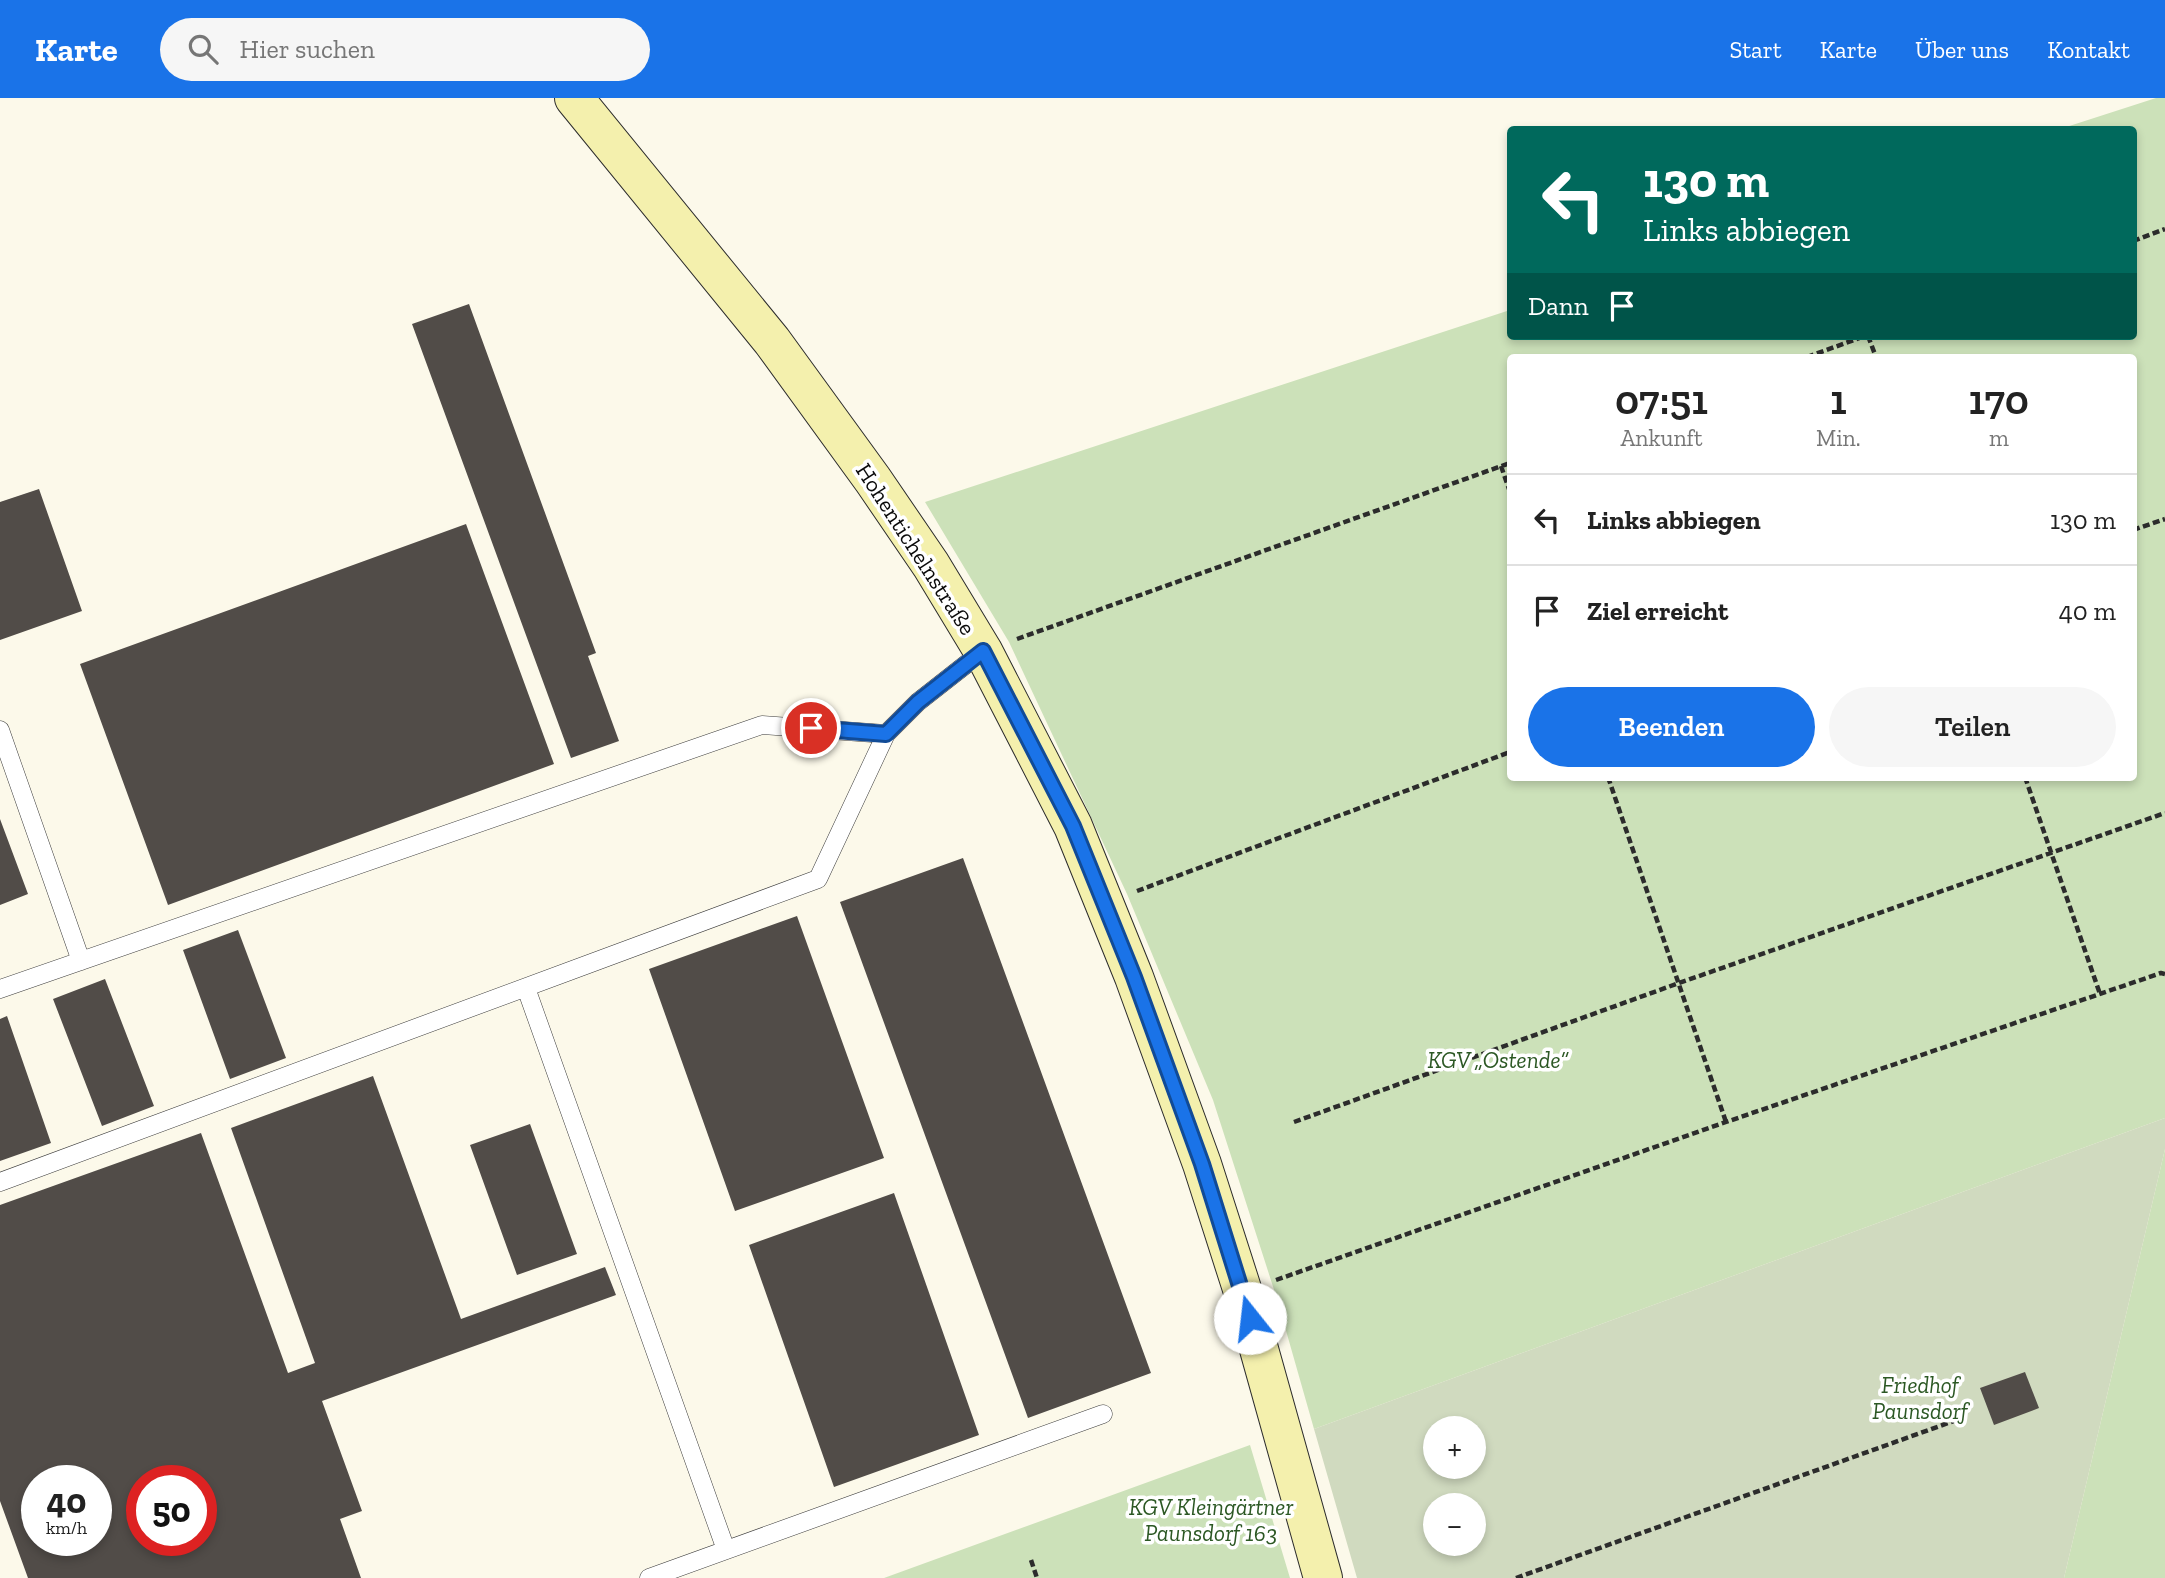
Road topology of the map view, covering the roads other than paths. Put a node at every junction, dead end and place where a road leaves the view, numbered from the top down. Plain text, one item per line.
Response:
1 (574, 98) edge
2 (983, 651) junction
3 (0, 730) edge
4 (886, 734) junction
5 (81, 961) junction
6 (526, 988) junction
7 (0, 989) edge
8 (0, 1182) edge
9 (1103, 1414) dead end
10 (726, 1550) junction
11 (649, 1578) edge
12 (1323, 1578) edge

1 - 2 main road, Hohentichelnstraße
2 - 4 lane
2 - 12 main road, Hohentichelnstraße
3 - 5 lane
4 - 5 lane
4 - 6 lane
5 - 7 lane
6 - 8 lane
6 - 10 lane
9 - 10 lane
10 - 11 lane

